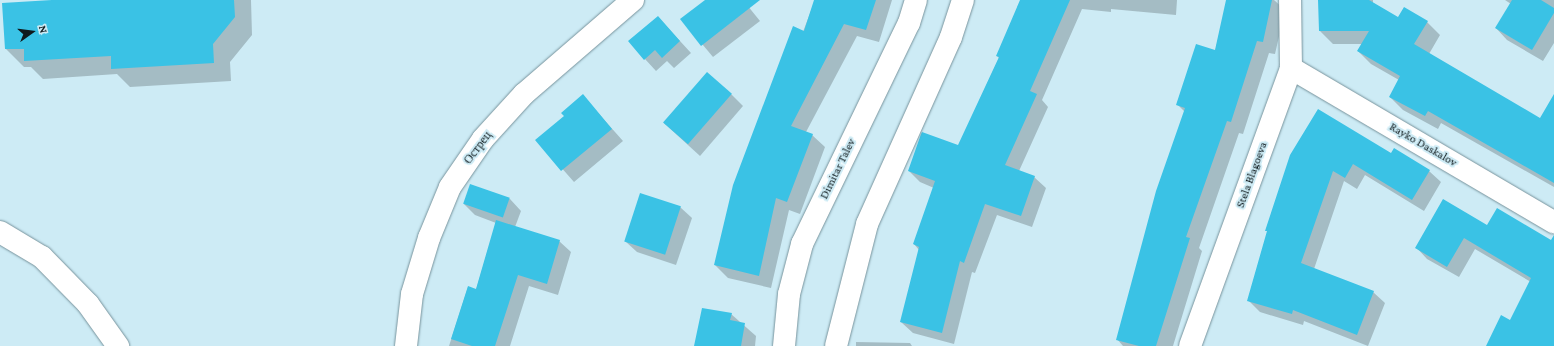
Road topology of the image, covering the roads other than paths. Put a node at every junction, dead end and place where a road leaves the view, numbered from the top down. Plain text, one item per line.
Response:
1 (633, 0) edge
2 (916, 0) edge
3 (963, 0) edge
4 (1290, 0) edge
5 (1291, 68) junction
6 (1554, 222) edge
7 (0, 232) edge
8 (118, 346) edge
9 (406, 346) edge
10 (784, 346) edge
11 (836, 346) edge
12 (1190, 346) edge

1 - 9 street, Острец
2 - 10 street, Dimitar Talev
3 - 11 street
4 - 5 street, Stela Blagoeva
5 - 6 street, Rayko Daskalov
5 - 12 street, Stela Blagoeva
7 - 8 street

